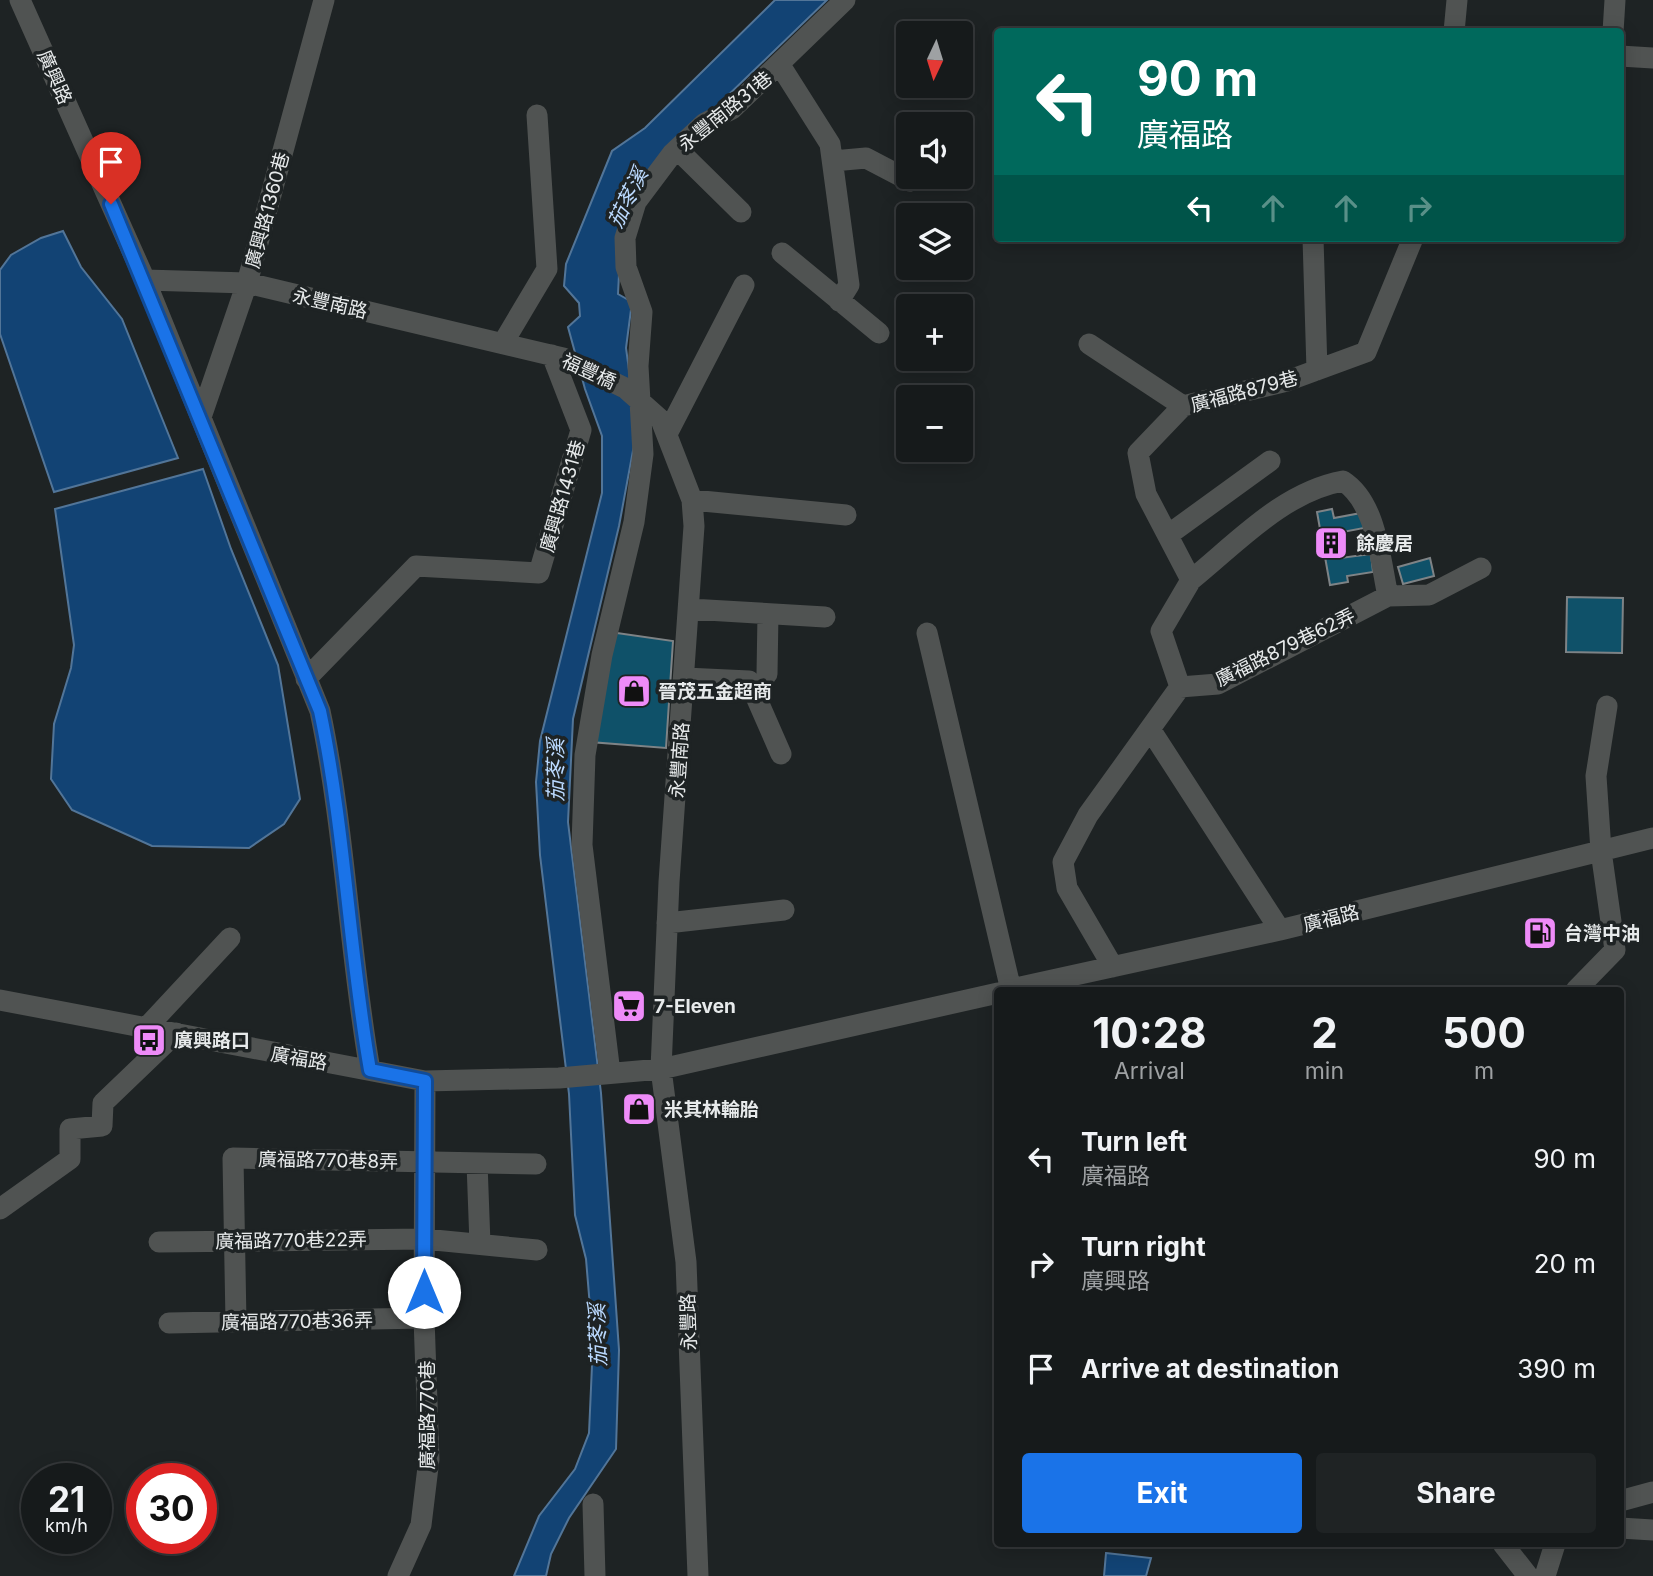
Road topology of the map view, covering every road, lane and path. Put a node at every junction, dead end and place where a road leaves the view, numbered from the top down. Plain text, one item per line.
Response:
1 (20, 0) edge
2 (324, 0) edge
3 (845, 0) edge
4 (1457, 0) edge
5 (1615, 0) edge
6 (1454, 28) edge
7 (1614, 28) edge
8 (1624, 56) edge
9 (1653, 58) edge
10 (780, 65) junction
11 (537, 115) dead end
12 (677, 149) junction
13 (833, 161) junction
14 (896, 174) edge
15 (741, 212) dead end
16 (1313, 242) edge
17 (1411, 242) edge
18 (782, 253) dead end
19 (145, 280) junction
20 (247, 284) junction
21 (744, 285) dead end
22 (839, 301) junction
23 (878, 333) dead end
24 (503, 342) junction
25 (1088, 344) dead end
26 (552, 355) junction
27 (1317, 370) junction
28 (634, 394) junction
29 (1183, 406) junction
30 (201, 418) junction
31 (667, 434) junction
32 (1270, 461) dead end
33 (692, 500) junction
34 (846, 515) dead end
35 (1168, 535) junction
36 (1481, 568) dead end
37 (1191, 580) junction
38 (1388, 596) junction
39 (690, 609) junction
40 (768, 614) junction
41 (824, 617) dead end
42 (927, 633) dead end
43 (768, 674) dead end
44 (306, 678) junction
45 (685, 678) junction
46 (1180, 687) junction
47 (1607, 706) dead end
48 (1150, 729) junction
49 (781, 754) dead end
50 (1653, 838) edge
51 (1601, 851) junction
52 (784, 910) dead end
53 (667, 923) junction
54 (1280, 930) junction
55 (230, 938) dead end
56 (1113, 967) junction
57 (1008, 987) edge
58 (1023, 987) edge
59 (1579, 987) edge
60 (994, 994) edge
61 (0, 1000) edge
62 (148, 1026) junction
63 (176, 1032) junction
64 (661, 1069) junction
65 (370, 1070) junction
66 (607, 1074) junction
67 (425, 1081) junction
68 (423, 1162) junction
69 (477, 1163) junction
70 (536, 1164) dead end
71 (0, 1209) edge
72 (424, 1239) junction
73 (236, 1241) junction
74 (159, 1242) dead end
75 (480, 1244) junction
76 (537, 1250) dead end
77 (424, 1318) junction
78 (236, 1322) junction
79 (169, 1323) dead end
80 (1653, 1492) edge
81 (1624, 1500) edge
82 (593, 1504) dead end
83 (1624, 1528) edge
84 (1653, 1530) edge
85 (1505, 1547) edge
86 (1554, 1547) edge
87 (398, 1576) edge
88 (595, 1576) edge
89 (698, 1576) edge
90 (1528, 1576) edge
91 (1545, 1576) edge

1 - 19 street, 廣興路
2 - 20 street, 廣興路1360巷
3 - 10 street, 永豐南路31巷
4 - 6 street
5 - 7 street
8 - 9 street
10 - 12 street, 永豐南路31巷
10 - 13 street
11 - 24 street
12 - 15 street
12 - 28 street, 永豐南路31巷
13 - 14 street
13 - 22 street
16 - 27 street
17 - 27 street, 廣福路879巷
18 - 22 street
19 - 20 street, 永豐南路
19 - 30 street, 廣興路
20 - 24 street, 永豐南路
20 - 30 street, 廣興路1360巷
21 - 31 street
22 - 23 street
24 - 26 street, 永豐南路
25 - 29 street
26 - 28 street, 福豐橋
26 - 44 street, 廣興路1431巷
27 - 29 street, 廣福路879巷
28 - 31 street, 永豐南路
28 - 66 street, 永豐南路31巷
29 - 35 street, 廣福路879巷
30 - 44 street, 廣興路
31 - 33 street, 永豐南路
32 - 35 street
33 - 34 street
33 - 39 street, 永豐南路
35 - 37 street, 廣福路879巷
36 - 38 street
37 - 38 street
37 - 46 street
38 - 46 street, 廣福路879巷62弄
39 - 40 street
39 - 45 street, 永豐南路
40 - 41 street
40 - 43 street
42 - 57 street
44 - 65 street, 廣興路
45 - 49 street
45 - 53 street, 永豐南路
46 - 48 street
47 - 51 street
48 - 54 street
48 - 56 street
50 - 51 street, 廣福路
51 - 54 street, 廣福路
51 - 59 street
52 - 53 street
53 - 64 street, 永豐南路
54 - 56 street, 廣福路
55 - 62 street
56 - 58 street, 廣福路
60 - 64 street
61 - 62 street, 廣福路
62 - 63 street, 廣福路
63 - 65 street, 廣福路
63 - 71 street
64 - 66 street
64 - 89 street, 永豐路
65 - 67 street, 廣福路
66 - 67 street, 廣福路
67 - 68 street, 廣福路770巷
68 - 69 street, 廣福路770巷8弄
68 - 72 street, 廣福路770巷
68 - 73 street, 廣福路770巷8弄
69 - 70 street, 廣福路770巷8弄
69 - 75 street
72 - 73 street, 廣福路770巷22弄
72 - 75 street, 廣福路770巷22弄
72 - 77 street, 廣福路770巷
73 - 74 street, 廣福路770巷22弄
73 - 78 street
75 - 76 street, 廣福路770巷22弄
77 - 78 street, 廣福路770巷36弄
77 - 87 street, 廣福路770巷
78 - 79 street, 廣福路770巷36弄
80 - 81 street
82 - 88 street
83 - 84 street
85 - 90 street
86 - 91 street

